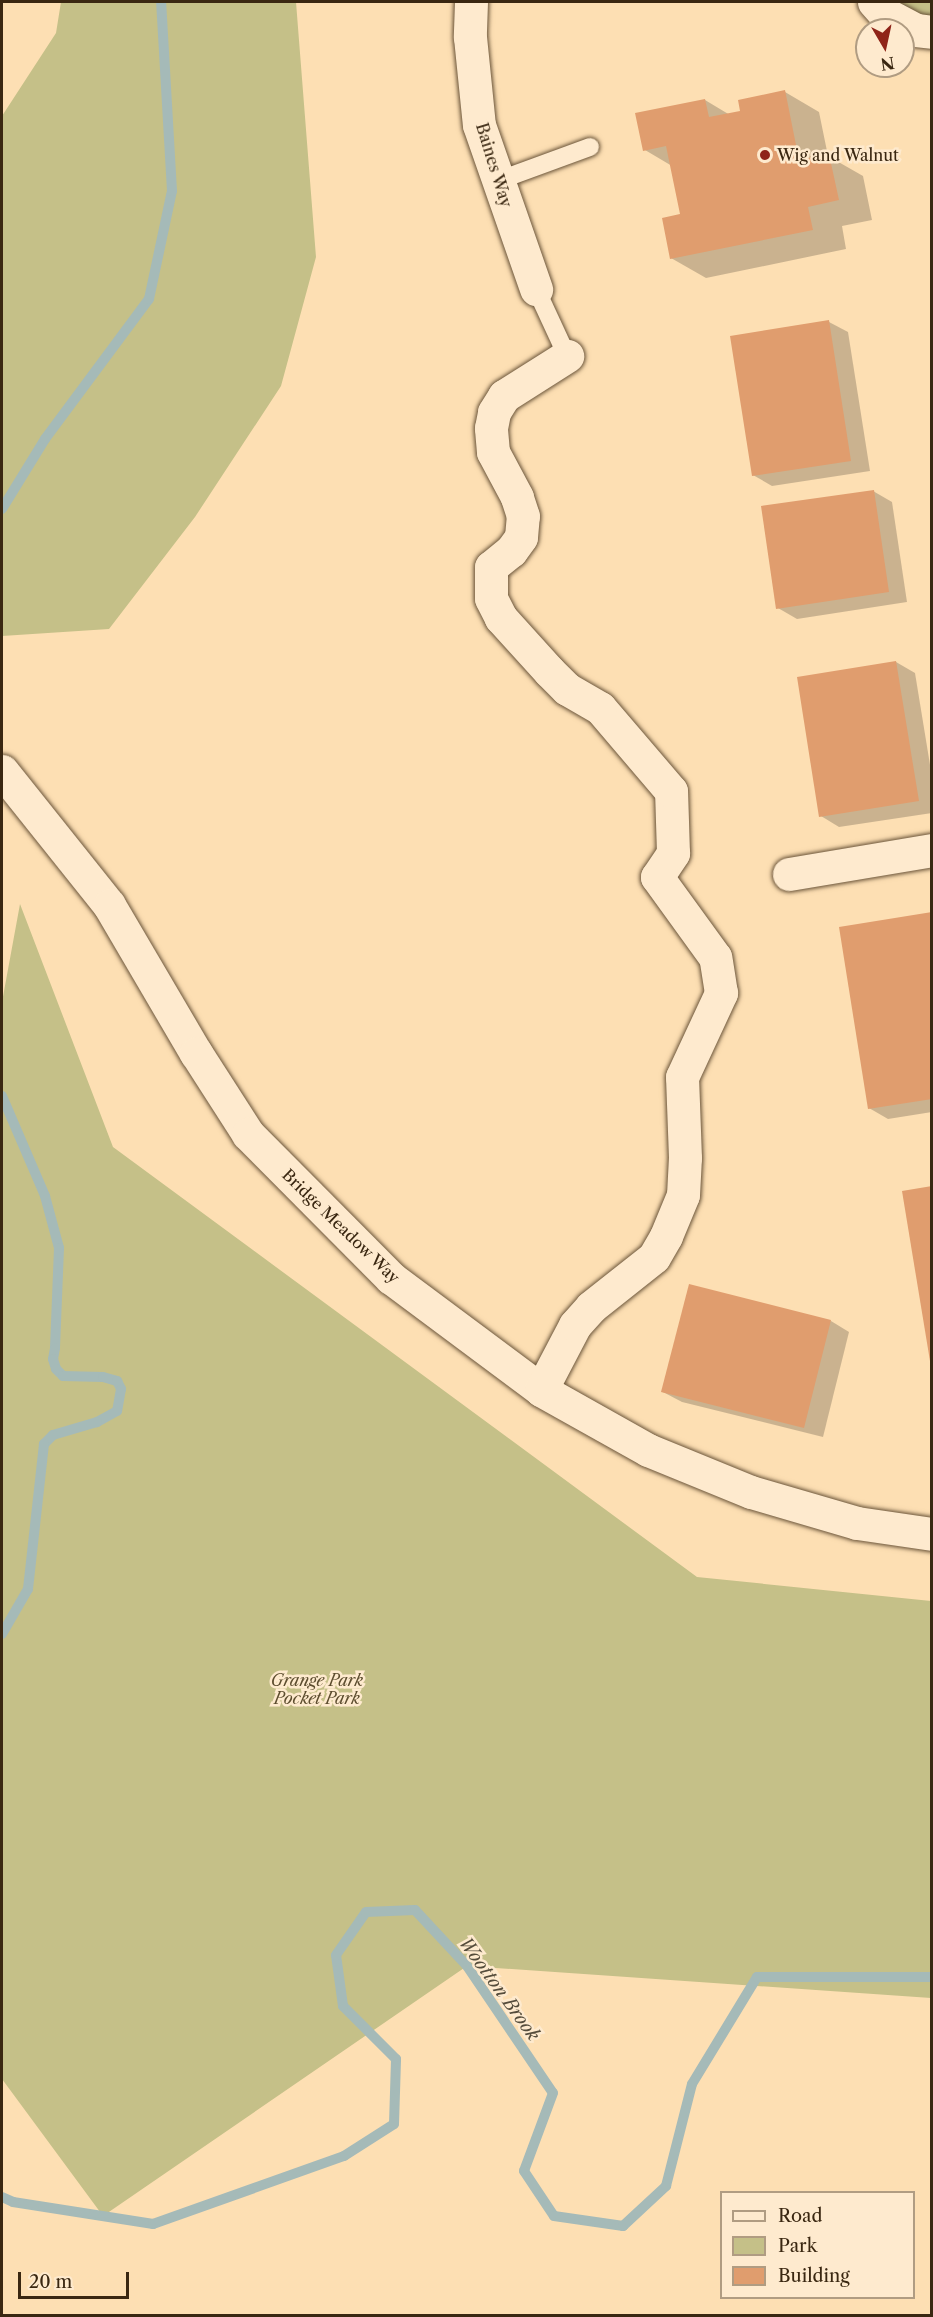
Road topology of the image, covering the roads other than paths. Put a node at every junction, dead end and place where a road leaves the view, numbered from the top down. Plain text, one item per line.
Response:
1 (471, 2) edge
2 (874, 2) edge
3 (932, 33) edge
4 (590, 147) dead end
5 (497, 181) junction
6 (536, 289) joint
7 (567, 356) joint
8 (2, 771) edge
9 (932, 850) edge
10 (789, 874) dead end
11 (541, 1389) junction
12 (932, 1534) edge

1 - 5 street, Baines Way
2 - 3 street
4 - 5 lane
5 - 6 street, Baines Way
6 - 7 lane
7 - 11 street
8 - 11 street, Bridge Meadow Way
9 - 10 street
11 - 12 street, Bridge Meadow Way

